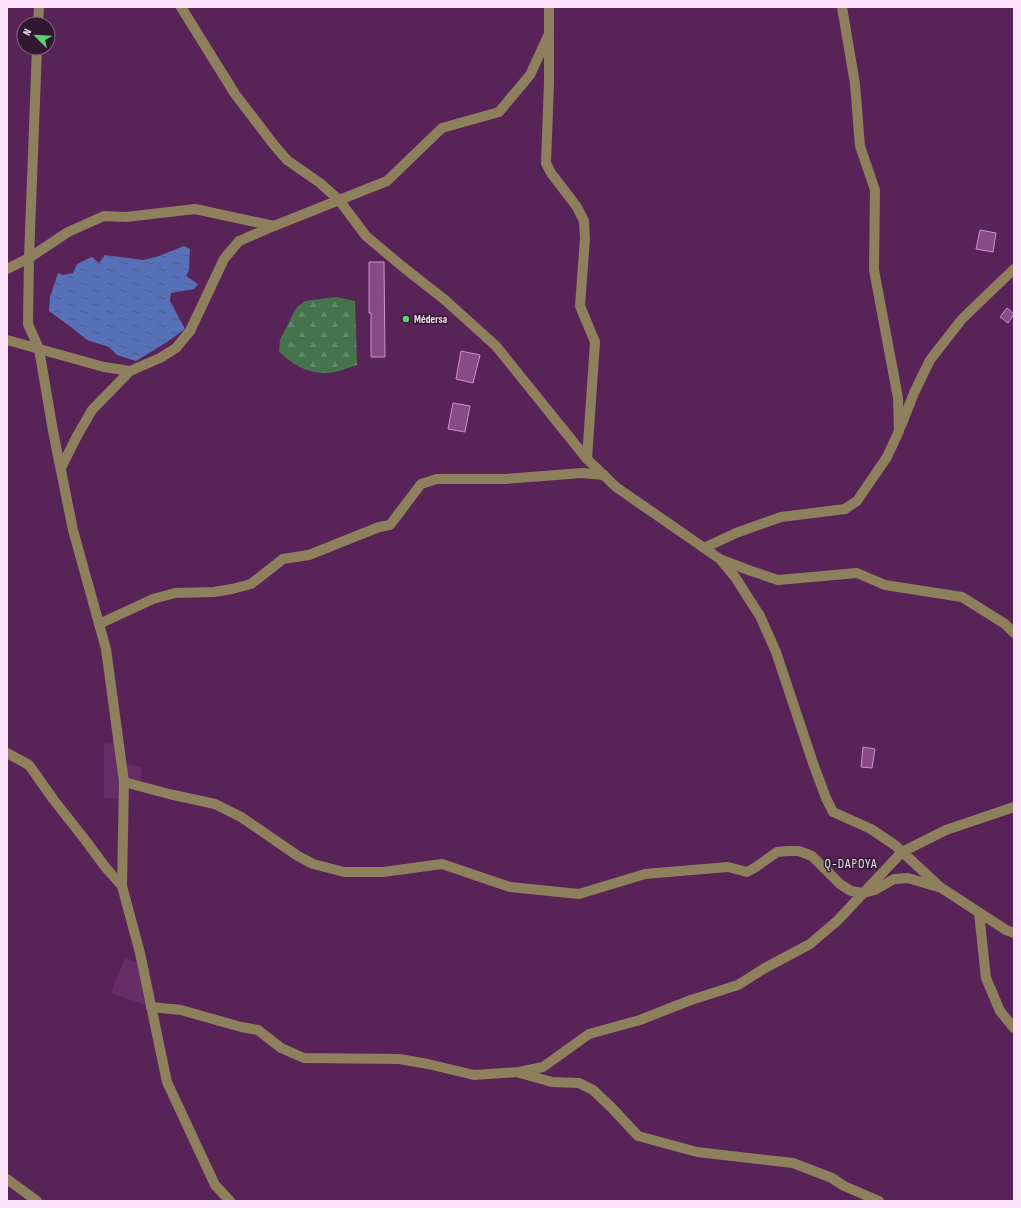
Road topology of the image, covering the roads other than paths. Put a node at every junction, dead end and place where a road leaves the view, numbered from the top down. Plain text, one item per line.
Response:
1 (181, 7) edge
2 (549, 7) edge
3 (842, 7) edge
4 (548, 36) junction
5 (37, 56) edge
6 (339, 200) junction
7 (274, 226) junction
8 (29, 258) junction
9 (7, 269) edge
10 (1014, 269) edge
11 (7, 340) edge
12 (39, 349) junction
13 (130, 371) junction
14 (899, 431) junction
15 (587, 459) junction
16 (61, 468) junction
17 (604, 475) junction
18 (704, 548) junction
19 (720, 559) junction
20 (99, 624) junction
21 (1014, 633) edge
22 (7, 752) edge
23 (124, 782) junction
24 (1014, 807) edge
25 (902, 852) junction
26 (122, 886) junction
27 (940, 887) junction
28 (863, 893) junction
29 (979, 913) junction
30 (1014, 933) edge
31 (151, 1007) junction
32 (1014, 1028) edge
33 (519, 1072) junction
34 (7, 1179) edge
35 (37, 1201) edge
36 (230, 1201) edge
37 (879, 1201) edge

1 - 6 street
2 - 4 street
3 - 14 street
4 - 6 street
4 - 15 street
5 - 8 street
6 - 7 street
6 - 15 street
7 - 8 street
7 - 13 street
8 - 9 street
8 - 12 street
10 - 14 street
11 - 12 street
12 - 13 street
12 - 16 street
13 - 16 street
14 - 18 street
15 - 17 street
16 - 20 street
17 - 18 street
17 - 20 street
18 - 19 street
19 - 21 street
19 - 25 street
20 - 23 street
22 - 26 street
23 - 26 street
23 - 28 street
24 - 25 street
25 - 27 street
25 - 28 street
26 - 31 street
27 - 28 street
27 - 29 street
28 - 33 street
29 - 30 street
29 - 32 street
31 - 33 street
31 - 36 street
33 - 37 street
34 - 35 street

